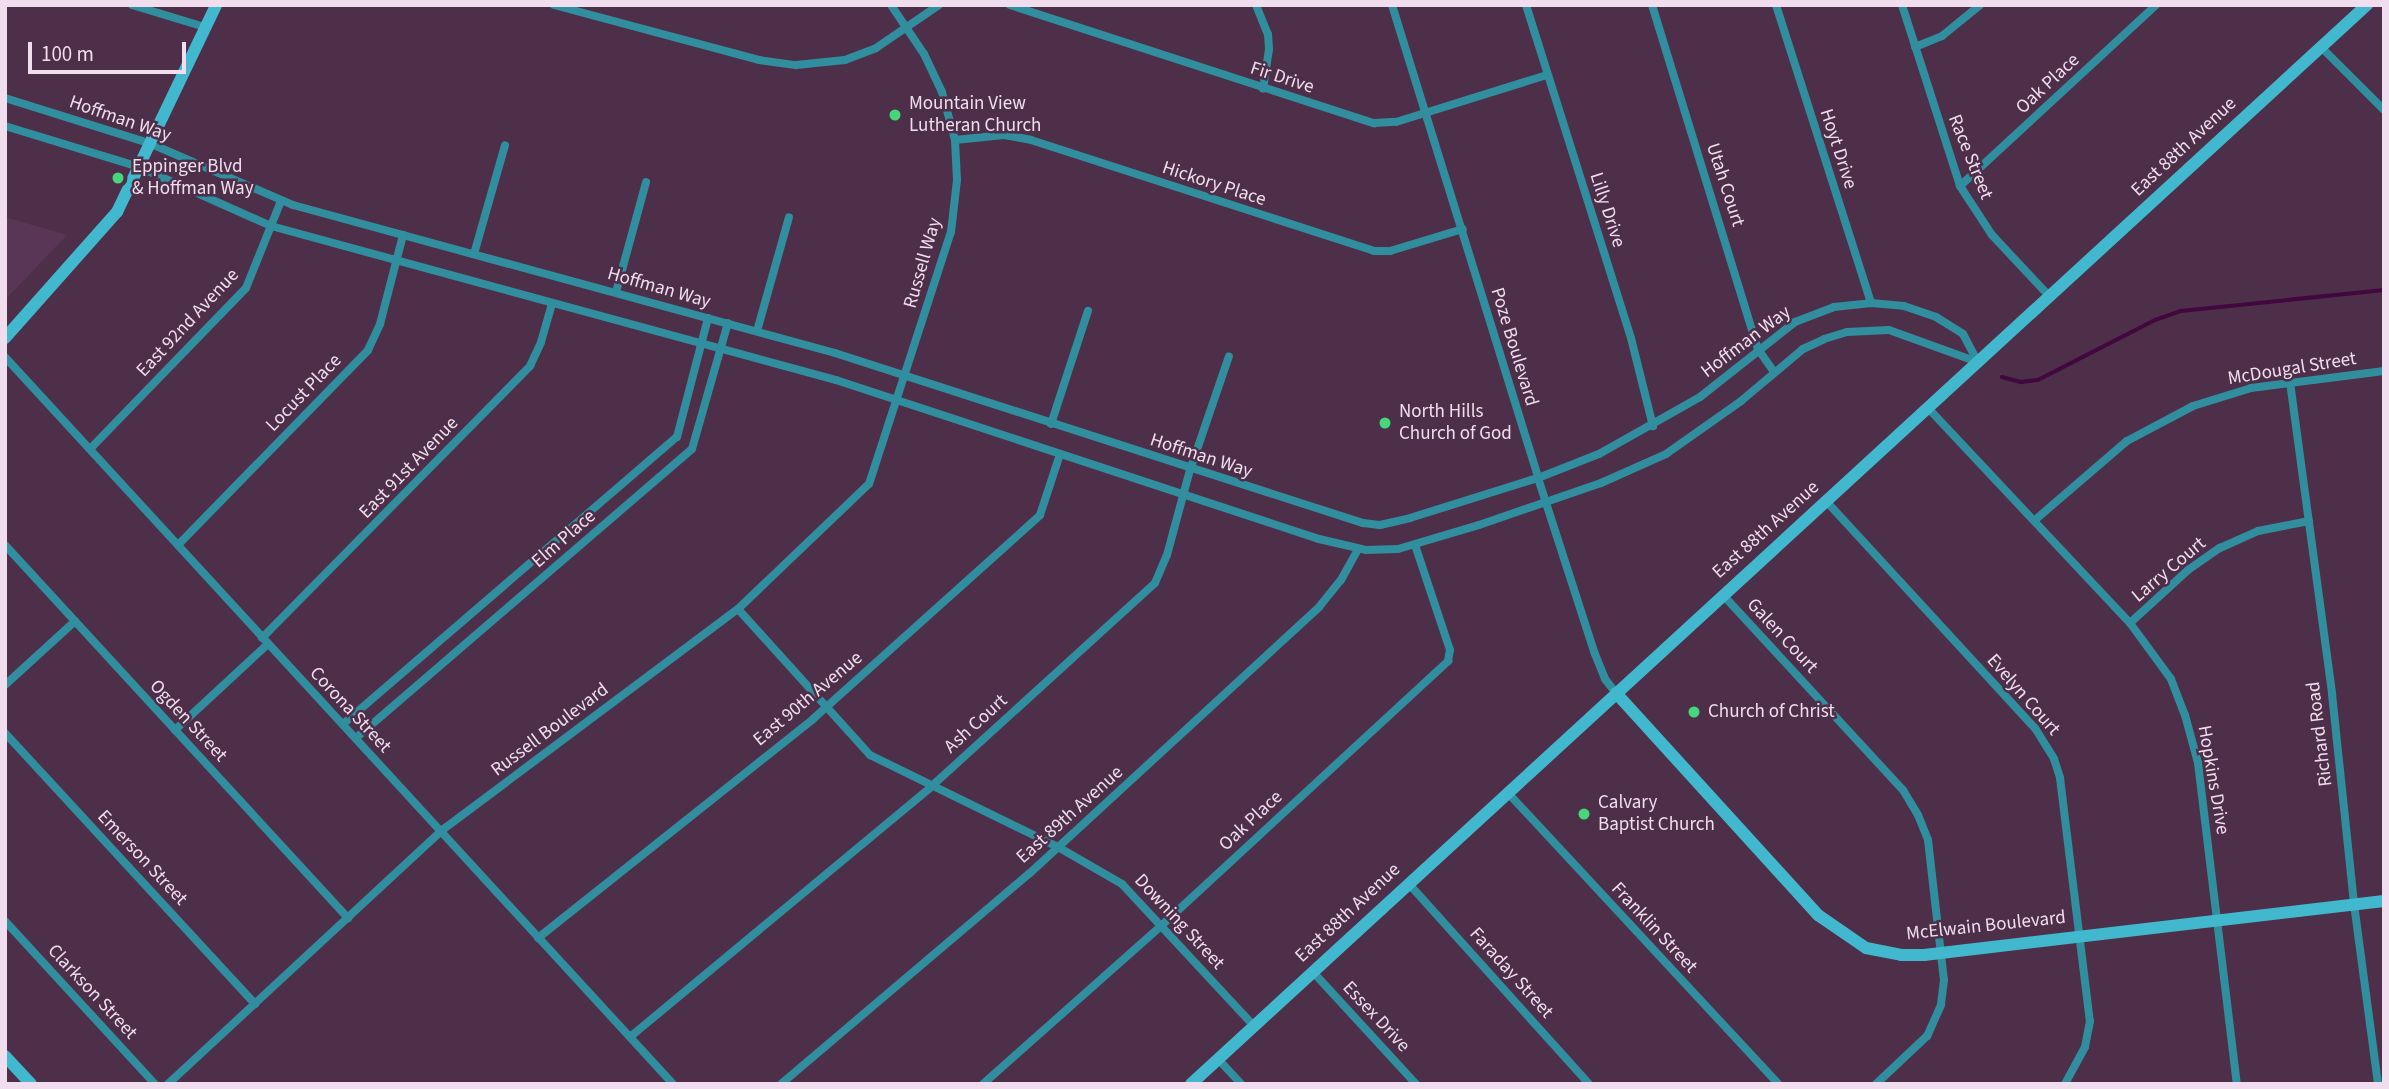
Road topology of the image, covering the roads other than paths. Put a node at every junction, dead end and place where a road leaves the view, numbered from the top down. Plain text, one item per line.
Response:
1 (132, 5) edge
2 (216, 5) edge
3 (554, 5) edge
4 (891, 5) edge
5 (939, 5) edge
6 (1010, 5) edge
7 (1256, 5) edge
8 (1392, 5) edge
9 (1525, 5) edge
10 (1652, 5) edge
11 (1776, 5) edge
12 (1902, 5) edge
13 (1980, 5) edge
14 (2156, 5) edge
15 (2367, 5) edge
16 (205, 27) junction
17 (907, 29) junction
18 (1916, 47) junction
19 (2321, 47) junction
20 (1547, 75) junction
21 (1263, 89) junction
22 (5, 98) edge
23 (2384, 110) edge
24 (1426, 114) junction
25 (5, 126) edge
26 (955, 140) junction
27 (149, 143) junction
28 (505, 145) dead end
29 (139, 167) junction
30 (646, 182) dead end
31 (1960, 186) junction
32 (281, 201) junction
33 (789, 217) dead end
34 (271, 226) junction
35 (1463, 229) junction
36 (403, 234) junction
37 (474, 254) junction
38 (395, 260) junction
39 (617, 292) junction
40 (2050, 297) junction
41 (1871, 303) junction
42 (552, 304) junction
43 (1088, 311) dead end
44 (708, 318) junction
45 (728, 323) junction
46 (757, 331) junction
47 (5, 338) edge
48 (702, 344) junction
49 (722, 349) junction
50 (1758, 349) junction
51 (5, 356) edge
52 (1229, 356) dead end
53 (1978, 362) junction
54 (2384, 371) edge
55 (1774, 372) junction
56 (904, 374) junction
57 (2290, 382) junction
58 (896, 401) junction
59 (1928, 408) junction
60 (1051, 424) junction
61 (1653, 426) junction
62 (90, 449) junction
63 (1060, 454) junction
64 (1191, 470) junction
65 (1538, 478) junction
66 (1186, 495) junction
67 (1826, 501) junction
68 (1546, 503) junction
69 (2035, 520) junction
70 (2309, 521) junction
71 (5, 545) edge
72 (178, 545) junction
73 (1415, 545) junction
74 (1358, 549) junction
75 (1723, 595) junction
76 (738, 609) junction
77 (75, 621) junction
78 (2130, 623) junction
79 (265, 641) junction
80 (5, 685) edge
81 (1616, 693) junction
82 (826, 707) junction
83 (343, 724) junction
84 (175, 730) junction
85 (5, 733) edge
86 (356, 738) junction
87 (933, 785) junction
88 (1508, 793) junction
89 (441, 831) junction
90 (1058, 847) junction
91 (1409, 884) junction
92 (2384, 901) edge
93 (2354, 904) junction
94 (348, 918) junction
95 (2217, 920) junction
96 (5, 921) edge
97 (1161, 926) junction
98 (2080, 936) junction
99 (538, 938) junction
100 (1941, 953) junction
101 (1313, 972) junction
102 (255, 1004) junction
103 (1254, 1026) junction
104 (630, 1037) junction
105 (5, 1056) edge
106 (1218, 1059) junction
107 (31, 1084) edge
108 (155, 1084) edge
109 (169, 1084) edge
110 (673, 1084) edge
111 (781, 1084) edge
112 (983, 1084) edge
113 (1191, 1084) edge
114 (1241, 1084) edge
115 (1416, 1084) edge
116 (1589, 1084) edge
117 (1778, 1084) edge
118 (1876, 1084) edge
119 (2065, 1084) edge
120 (2237, 1084) edge
121 (2378, 1084) edge

1 - 16 street
2 - 16 main road
3 - 17 street
4 - 17 street, Russell Way
5 - 17 street
6 - 21 street, Fir Drive
7 - 21 street
8 - 24 street, Poze Boulevard
9 - 20 street, Lilly Drive
10 - 50 street, Utah Court
11 - 41 street, Hoyt Drive
12 - 18 street, Race Street
13 - 18 street
14 - 31 street, Oak Place
15 - 19 main road, East 88th Avenue
16 - 27 main road
17 - 26 street, Russell Way
18 - 31 street, Race Street
19 - 23 street
19 - 40 main road, East 88th Avenue
20 - 24 street, Fir Drive
20 - 61 street, Lilly Drive
21 - 24 street, Fir Drive
22 - 27 street, Hoffman Way
24 - 35 street, Poze Boulevard
25 - 29 street, Hoffman Way
26 - 35 street, Hickory Place
26 - 56 street, Russell Way
27 - 29 main road
27 - 32 street, Hoffman Way
28 - 37 street
29 - 34 street, Hoffman Way
29 - 47 main road
30 - 39 street
31 - 40 street, Race Street
32 - 34 street, East 92nd Avenue
32 - 36 street, Hoffman Way
33 - 46 street
34 - 38 street, Hoffman Way
34 - 62 street, East 92nd Avenue
35 - 65 street, Poze Boulevard
36 - 37 street, Hoffman Way
36 - 38 street, Locust Place
37 - 39 street, Hoffman Way
38 - 42 street, Hoffman Way
38 - 72 street, Locust Place
39 - 44 street, Hoffman Way
40 - 53 main road, East 88th Avenue
41 - 50 street, Hoffman Way
41 - 53 street, Hoffman Way
42 - 48 street, Hoffman Way
42 - 79 street, East 91st Avenue
43 - 60 street
44 - 45 street, Hoffman Way
44 - 48 street, Elm Place
45 - 46 street, Hoffman Way
45 - 49 street, Elm Place
46 - 56 street, Hoffman Way
48 - 49 street, Hoffman Way
48 - 83 street, Elm Place
49 - 58 street, Hoffman Way
49 - 86 street, Elm Place
50 - 55 street, Utah Court
50 - 61 street, Hoffman Way
51 - 62 street, Corona Street
52 - 64 street, Ash Court
53 - 55 street, Hoffman Way
53 - 59 main road, East 88th Avenue
54 - 57 street, McDougal Street
55 - 68 street, Hoffman Way
56 - 58 street, Russell Boulevard
56 - 60 street, Hoffman Way
57 - 69 street, McDougal Street
57 - 70 street, Richard Road
58 - 63 street, Hoffman Way
58 - 76 street, Russell Boulevard
59 - 67 main road, East 88th Avenue
59 - 69 street, Hopkins Drive
60 - 64 street, Hoffman Way
61 - 65 street, Hoffman Way
62 - 72 street, Corona Street
63 - 66 street, Hoffman Way
63 - 82 street, East 90th Avenue
64 - 65 street, Hoffman Way
64 - 66 street, Ash Court
65 - 68 street, Poze Boulevard
66 - 74 street, Hoffman Way
66 - 87 street, Ash Court
67 - 75 main road, East 88th Avenue
67 - 98 street, Evelyn Court
68 - 73 street, Hoffman Way
68 - 81 street, Poze Boulevard
69 - 78 street, Hopkins Drive
70 - 78 street, Larry Court
70 - 93 street, Richard Road
71 - 77 street, Ogden Street
72 - 79 street, Corona Street
73 - 74 street, Hoffman Way
73 - 97 street, Oak Place
74 - 90 street, East 89th Avenue
75 - 81 main road, East 88th Avenue
75 - 100 street, Galen Court
76 - 82 street, Downing Street
76 - 89 street, Russell Boulevard
77 - 80 street
77 - 84 street, Ogden Street
78 - 95 street, Hopkins Drive
79 - 83 street, Corona Street
79 - 84 street, East 91st Avenue
81 - 88 main road, East 88th Avenue
81 - 100 main road, McElwain Boulevard
82 - 87 street, Downing Street
82 - 99 street, East 90th Avenue
83 - 86 street, Corona Street
84 - 94 street, Ogden Street
85 - 102 street, Emerson Street
86 - 89 street, Corona Street
87 - 90 street, Downing Street
87 - 104 street, Ash Court
88 - 91 main road, East 88th Avenue
88 - 117 street, Franklin Street
89 - 94 street, Russell Boulevard
89 - 99 street, Corona Street
90 - 97 street, Downing Street
90 - 111 street, East 89th Avenue
91 - 101 main road, East 88th Avenue
91 - 116 street, Faraday Street
92 - 93 main road, McElwain Boulevard
93 - 95 main road, McElwain Boulevard
93 - 121 street, Richard Road
94 - 102 street, Russell Boulevard
95 - 98 main road, McElwain Boulevard
95 - 120 street, Hopkins Drive
96 - 108 street, Clarkson Street
97 - 103 street, Downing Street
97 - 112 street, Oak Place
98 - 100 main road, McElwain Boulevard
98 - 119 street, Evelyn Court
99 - 104 street, Corona Street
100 - 118 street, Galen Court
101 - 103 main road, East 88th Avenue
101 - 115 street, Essex Drive
102 - 109 street, Russell Boulevard
103 - 106 main road, East 88th Avenue
104 - 110 street, Corona Street
105 - 107 main road
106 - 113 main road, East 88th Avenue
106 - 114 street

